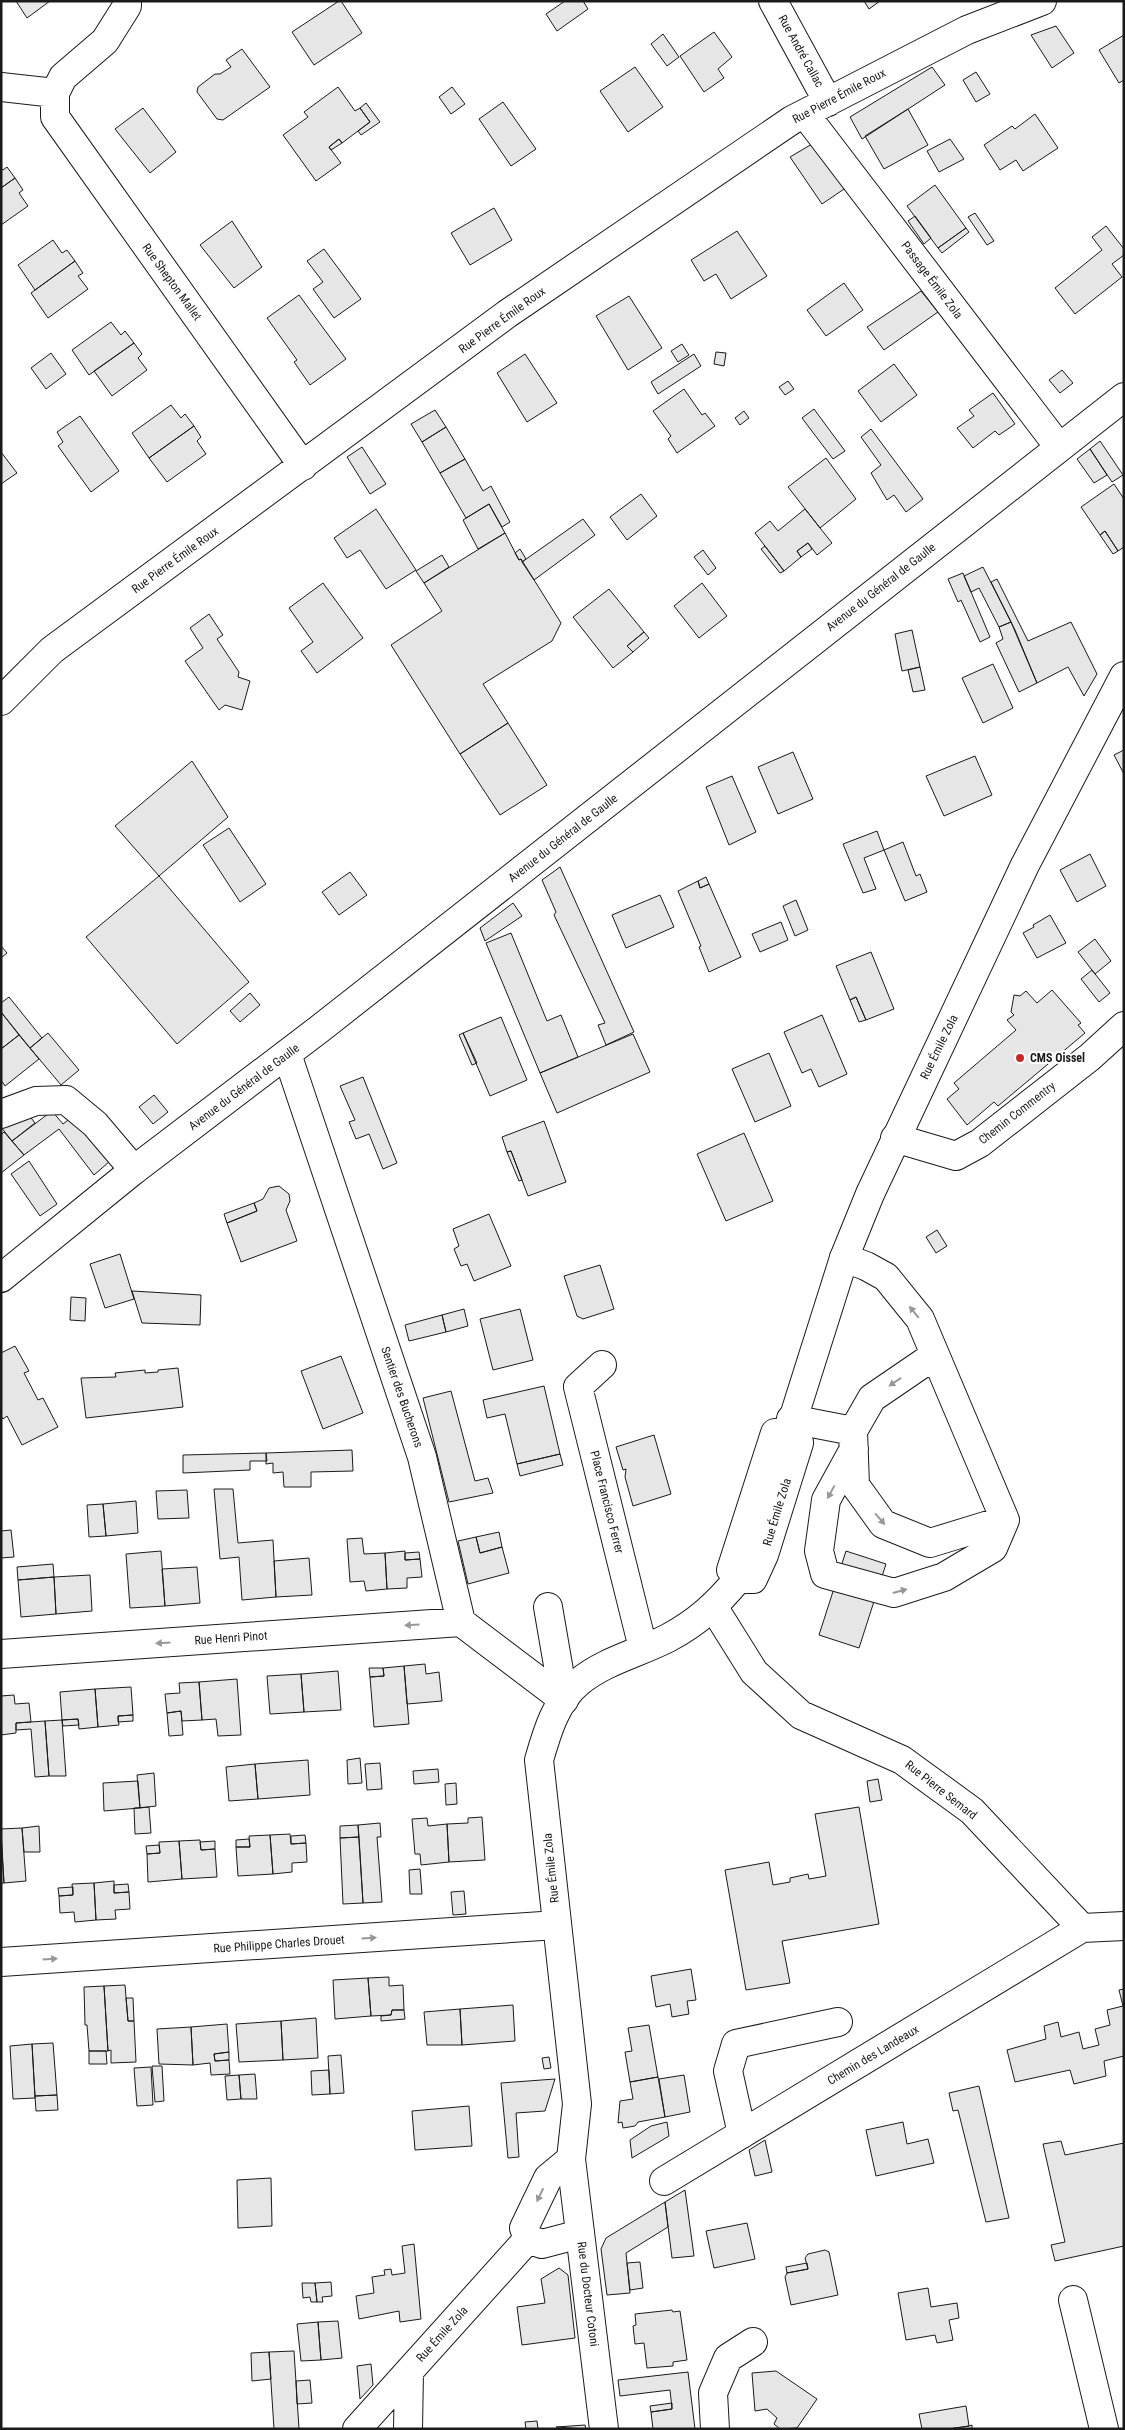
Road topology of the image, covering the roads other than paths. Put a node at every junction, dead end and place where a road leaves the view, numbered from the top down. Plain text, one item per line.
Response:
1 (128, 1) edge
2 (773, 1) edge
3 (1042, 1) edge
4 (1, 87) edge
5 (55, 93) junction
6 (816, 108) junction
7 (1124, 397) edge
8 (1059, 447) junction
9 (303, 466) junction
10 (1124, 676) edge
11 (1, 701) edge
12 (1124, 1026) edge
13 (287, 1054) junction
14 (1, 1114) edge
15 (895, 1138) junction
16 (134, 1170) junction
17 (844, 1258) junction
18 (1, 1278) edge
19 (936, 1356) junction
20 (602, 1365) dead end
21 (790, 1425) junction
22 (854, 1440) junction
23 (1005, 1520) junction
24 (548, 1607) dead end
25 (714, 1608) junction
26 (461, 1622) junction
27 (643, 1648) junction
28 (1, 1654) edge
29 (564, 1700) junction
30 (557, 1925) junction
31 (1124, 1926) edge
32 (1082, 1928) junction
33 (1, 1962) edge
34 (838, 2022) dead end
35 (742, 2134) junction
36 (571, 2159) junction
37 (664, 2181) dead end
38 (580, 2234) junction
39 (528, 2239) junction
40 (1073, 2300) dead end
41 (753, 2342) dead end
42 (409, 2372) junction
43 (357, 2429) edge
44 (408, 2429) edge
45 (604, 2429) edge
46 (715, 2429) edge
47 (1104, 2429) edge

1 - 5 street
2 - 6 street, Rue André Callac
3 - 6 street, Rue Pierre Émile Roux
4 - 5 street
5 - 9 street, Rue Shepton Mallet
6 - 8 street, Passage Émile Zola
6 - 9 street, Rue Pierre Émile Roux
7 - 8 street, Avenue du Général de Gaulle
8 - 13 street, Avenue du Général de Gaulle
9 - 11 street, Rue Pierre Émile Roux
10 - 15 street, Rue Émile Zola
12 - 15 street, Chemin Commentry
13 - 16 street, Avenue du Général de Gaulle
13 - 26 street, Sentier des Bucherons
14 - 16 street
15 - 17 street, Rue Émile Zola
16 - 18 street, Avenue du Général de Gaulle
19 -> 17 street
17 - 21 street, Rue Émile Zola
19 -> 22 street
19 - 23 street
20 - 27 street, Place Francisco Ferrer
21 - 22 street
21 - 25 street, Rue Émile Zola
22 -> 23 street
22 -> 23 street
24 - 29 street
25 - 27 street, Rue Émile Zola
25 - 32 street, Rue Pierre Semard
26 -> 28 street, Rue Henri Pinot
26 - 29 street
27 - 29 street, Rue Émile Zola
29 - 30 street, Rue Émile Zola
33 -> 30 street, Rue Philippe Charles Drouet
30 - 36 street, Rue Émile Zola
31 - 32 street
32 - 35 street, Chemin des Landeaux
34 - 35 street
35 - 37 street, Chemin des Landeaux
36 - 38 street, Rue du Docteur Cotoni
36 -> 39 street
38 - 39 street
38 - 45 street, Rue du Docteur Cotoni
39 - 42 street, Rue Émile Zola
40 - 47 street
41 - 46 street
42 - 43 street, Rue Émile Zola
42 - 44 street

